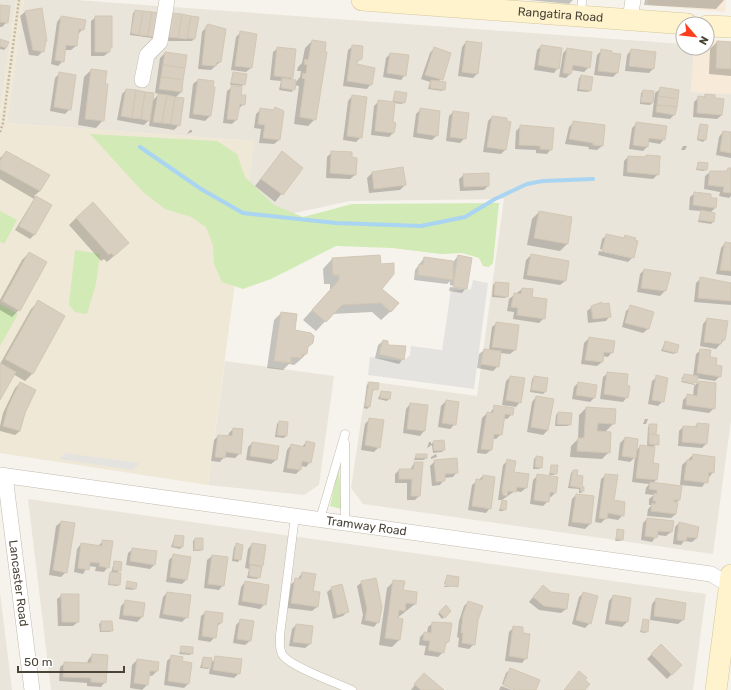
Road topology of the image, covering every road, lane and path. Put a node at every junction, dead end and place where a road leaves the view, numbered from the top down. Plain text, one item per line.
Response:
1 (19, 0) edge
2 (167, 0) edge
3 (362, 0) edge
4 (581, 8) edge
5 (632, 10) edge
6 (675, 21) edge
7 (715, 26) edge
8 (731, 27) edge
9 (142, 80) dead end
10 (0, 132) edge
11 (3, 475) edge
12 (295, 516) junction
13 (320, 519) junction
14 (345, 522) junction
15 (731, 582) edge
16 (32, 690) edge
17 (352, 690) edge
18 (716, 690) edge

1 - 10 path
2 - 9 street
3 - 4 main road, Rangatira Road
4 - 5 main road, Rangatira Road
5 - 6 main road, Rangatira Road
7 - 8 main road
11 - 12 street, Tramway Road
11 - 16 street, Lancaster Road
12 - 13 street, Tramway Road
12 - 17 lane
13 - 14 street, Tramway Road
13 - 14 lane
14 - 15 street, Tramway Road
15 - 18 main road

